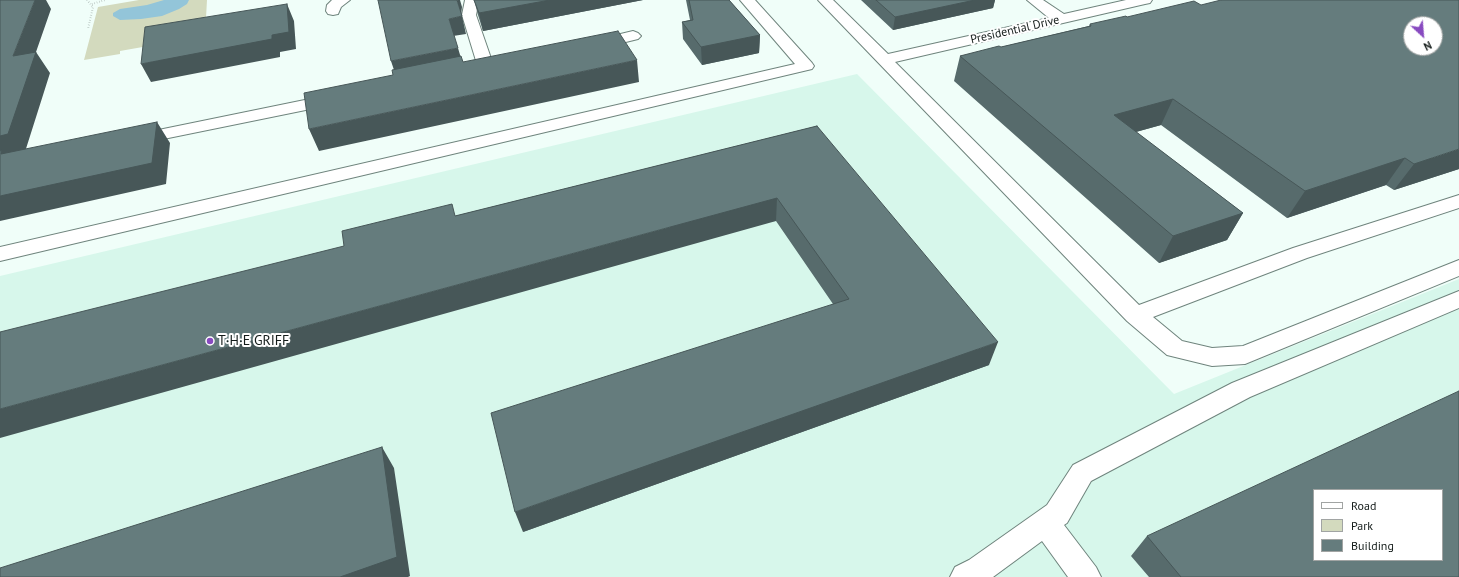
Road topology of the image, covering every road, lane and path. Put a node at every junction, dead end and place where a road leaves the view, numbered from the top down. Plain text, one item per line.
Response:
1 (87, 0) edge
2 (104, 0) edge
3 (472, 0) edge
4 (747, 0) edge
5 (825, 0) edge
6 (1034, 0) edge
7 (1145, 0) edge
8 (92, 4) junction
9 (1061, 19) junction
10 (88, 29) dead end
11 (633, 36) dead end
12 (579, 48) edge
13 (884, 60) junction
14 (448, 75) edge
15 (350, 96) edge
16 (120, 143) edge
17 (1459, 202) edge
18 (0, 254) edge
19 (1459, 268) edge
20 (1459, 299) edge
21 (1135, 314) junction
22 (1045, 523) junction
23 (965, 577) edge
24 (1086, 577) edge

1 - 8 path
2 - 8 path
3 - 14 street
4 - 18 street
5 - 13 street
6 - 9 street
7 - 9 street, Presidential Drive
8 - 10 path
9 - 13 street, Presidential Drive
11 - 12 street
13 - 21 street
15 - 16 street
17 - 21 street
19 - 21 street
20 - 22 street
22 - 23 street
22 - 24 street

